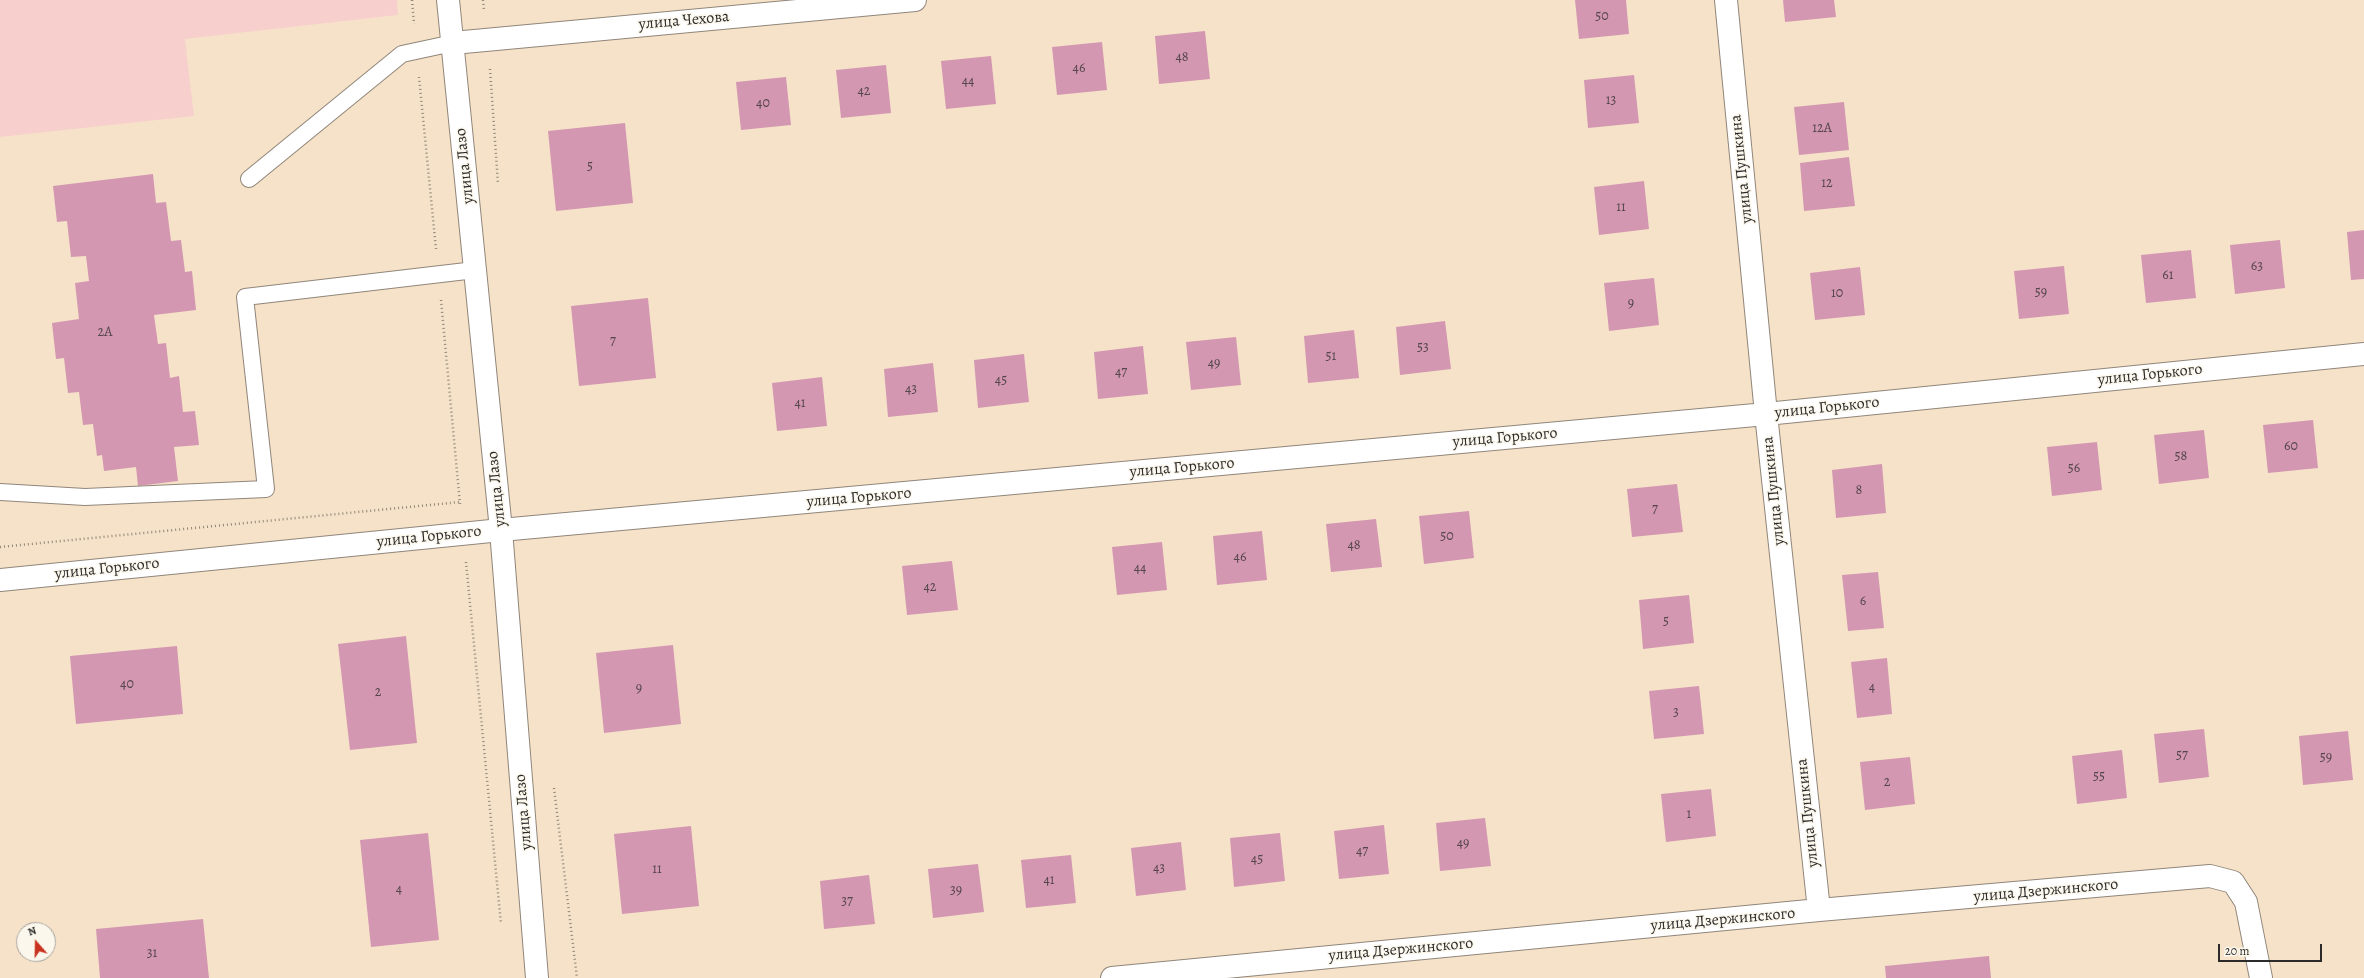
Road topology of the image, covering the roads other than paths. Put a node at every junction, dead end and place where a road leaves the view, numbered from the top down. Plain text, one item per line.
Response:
1 (448, 0) edge
2 (915, 0) edge
3 (1726, 0) edge
4 (453, 43) junction
5 (248, 179) dead end
6 (475, 270) junction
7 (2364, 354) edge
8 (1766, 414) junction
9 (0, 492) edge
10 (501, 530) junction
11 (0, 580) edge
12 (1819, 910) junction
13 (537, 978) edge
14 (1112, 978) edge
15 (2261, 978) edge

1 - 4 street, улица Лазо
2 - 4 street, улица Чехова
3 - 8 street, улица Пушкина
4 - 5 lane
4 - 6 street, улица Лазо
6 - 9 lane
6 - 10 street, улица Лазо
7 - 8 street, улица Горького
8 - 10 street, улица Горького
8 - 12 street, улица Пушкина
10 - 11 street, улица Горького
10 - 13 street, улица Лазо
12 - 14 street, улица Дзержинского
12 - 15 street, улица Дзержинского

